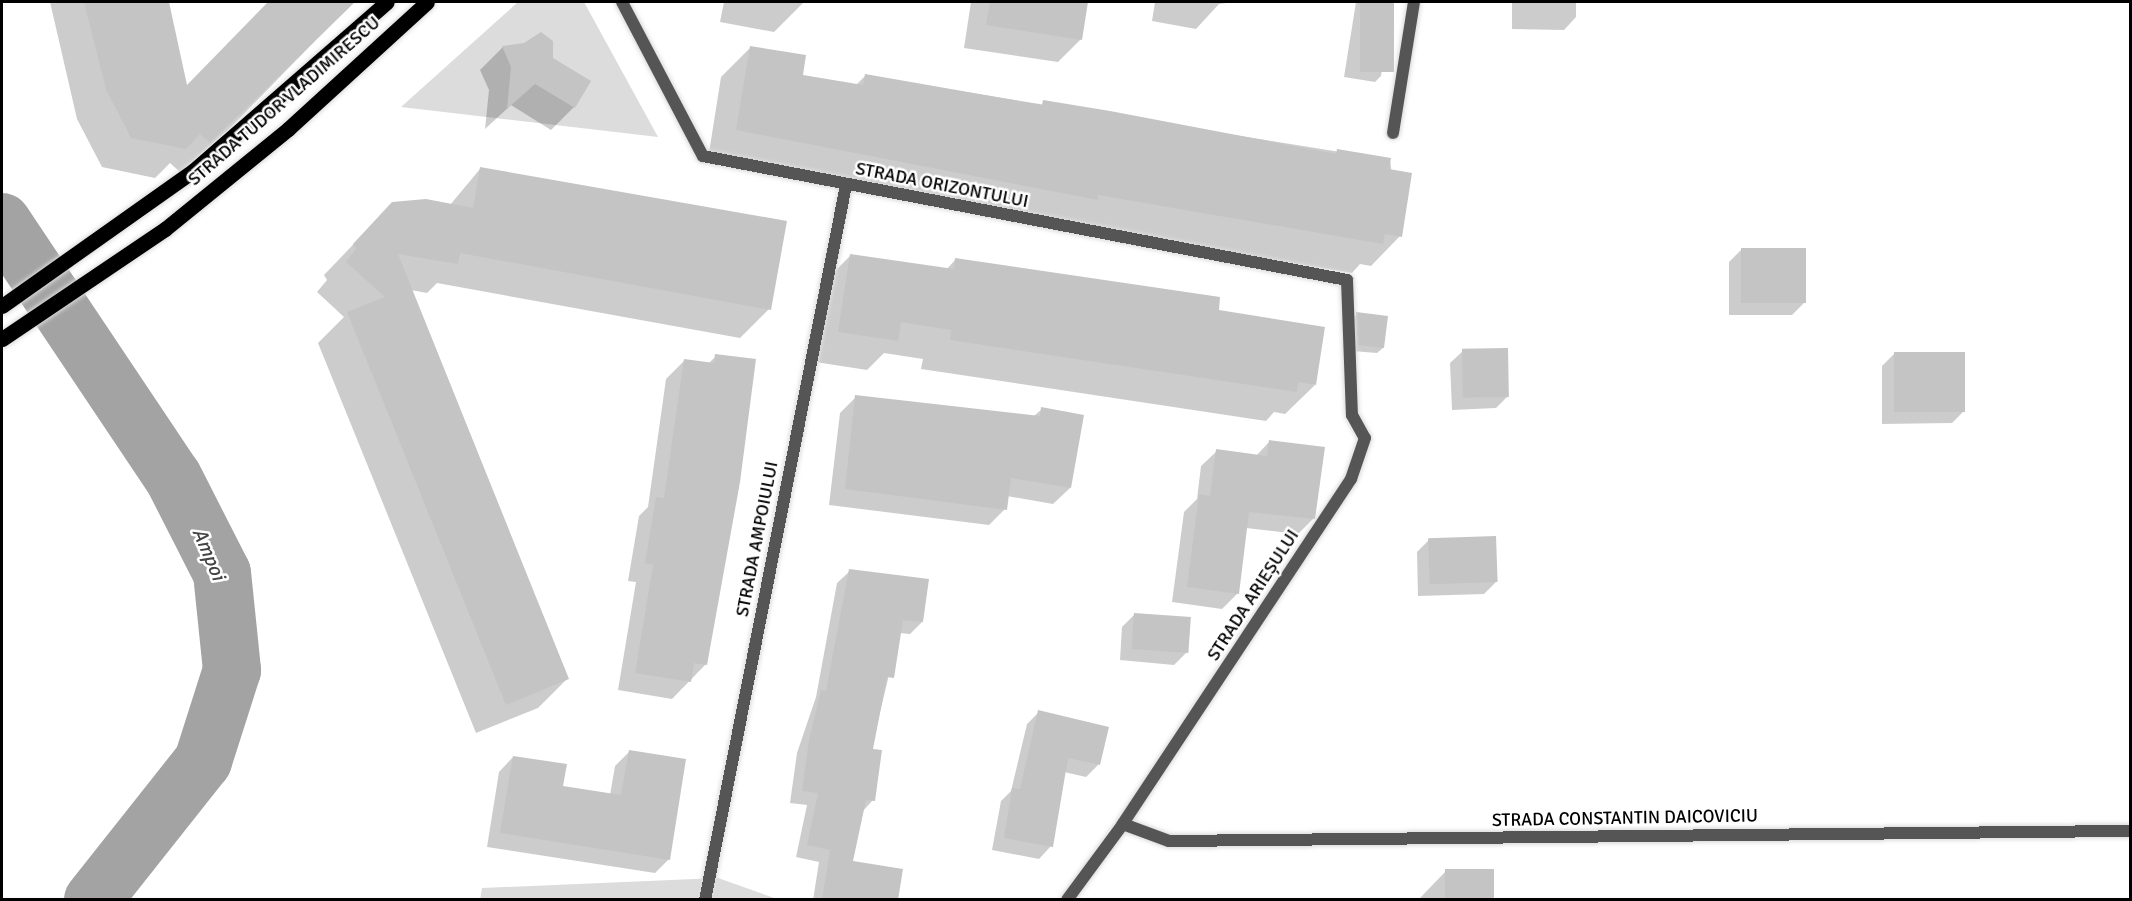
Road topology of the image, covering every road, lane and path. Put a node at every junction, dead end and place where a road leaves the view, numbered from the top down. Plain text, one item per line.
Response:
1 (387, 2) edge
2 (427, 2) edge
3 (622, 2) edge
4 (1414, 2) edge
5 (1392, 134) dead end
6 (846, 185) junction
7 (1347, 280) joint
8 (2, 306) edge
9 (2, 339) edge
10 (1123, 824) junction
11 (2130, 831) edge
12 (705, 900) edge
13 (1067, 900) edge

1 - 8 main road, STRADA TUDOR VLADIMIRESCU
2 - 9 main road, STRADA TUDOR VLADIMIRESCU
3 - 6 street, STRADA ORIZONTULUI
4 - 5 street
6 - 7 street, STRADA ORIZONTULUI
6 - 12 street, STRADA AMPOIULUI
7 - 10 street, STRADA ARIEȘULUI
10 - 11 street, STRADA CONSTANTIN DAICOVICIU
10 - 13 street, STRADA ARIEȘULUI

